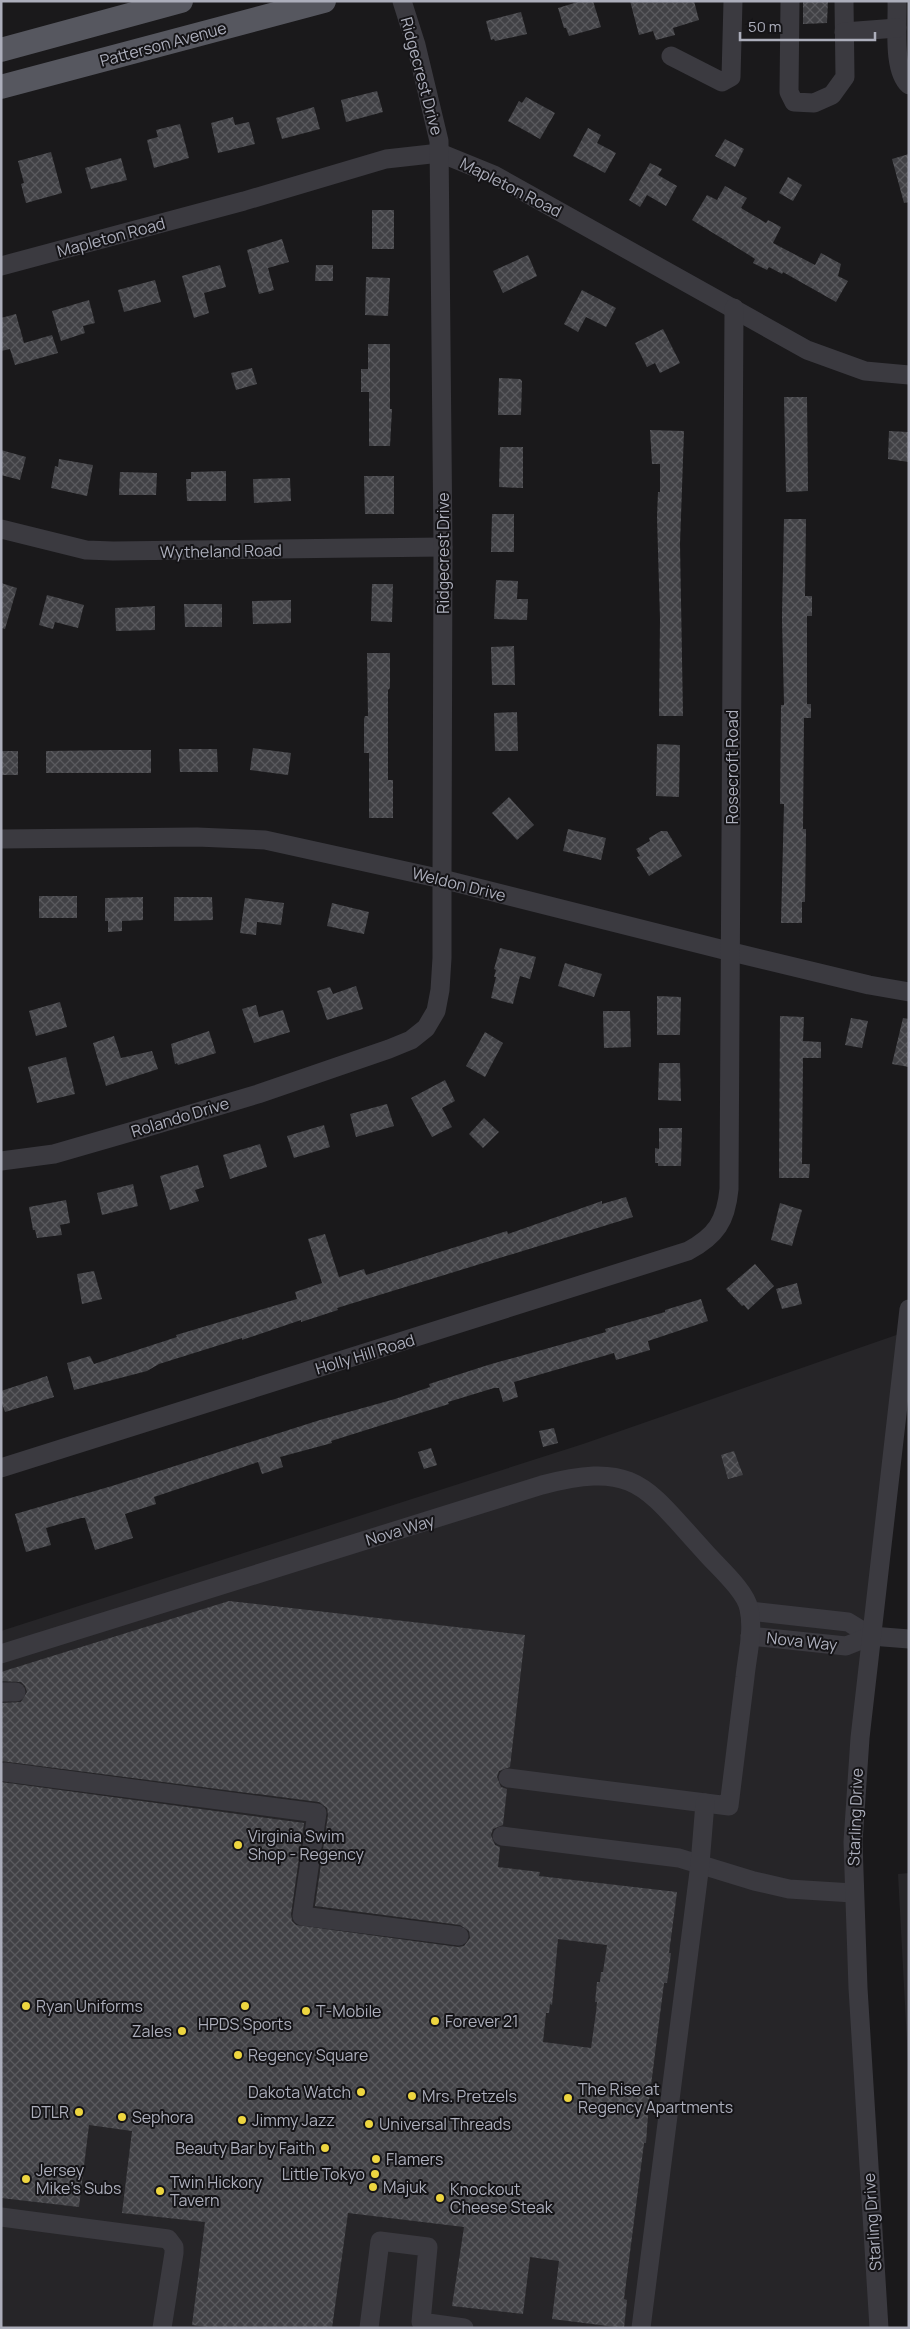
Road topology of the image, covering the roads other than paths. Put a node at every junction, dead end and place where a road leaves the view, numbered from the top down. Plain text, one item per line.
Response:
1 (181, 1) edge
2 (324, 1) edge
3 (402, 1) edge
4 (733, 1) edge
5 (790, 1) edge
6 (844, 1) edge
7 (897, 1) edge
8 (901, 25) edge
9 (844, 32) junction
10 (1, 50) edge
11 (672, 56) dead end
12 (908, 85) edge
13 (1, 87) edge
14 (440, 153) junction
15 (1, 266) edge
16 (734, 308) junction
17 (909, 375) edge
18 (1, 530) edge
19 (443, 547) junction
20 (1, 839) edge
21 (442, 878) junction
22 (732, 952) junction
23 (909, 992) edge
24 (355, 1060) joint
25 (1, 1161) edge
26 (720, 1225) joint
27 (909, 1309) edge
28 (1, 1468) edge
29 (750, 1611) junction
30 (750, 1636) junction
31 (871, 1636) junction
32 (909, 1639) edge
33 (1, 1654) edge
34 (5, 1772) dead end
35 (508, 1778) dead end
36 (705, 1803) junction
37 (502, 1836) dead end
38 (700, 1864) junction
39 (853, 1893) junction
40 (459, 1936) dead end
41 (1, 2217) edge
42 (162, 2328) edge
43 (370, 2328) edge
44 (464, 2328) edge
45 (641, 2328) edge
46 (879, 2328) edge

1 - 10 main road
2 - 13 main road, Patterson Avenue
3 - 14 street, Ridgecrest Drive
4 - 11 street
5 - 9 street
6 - 9 street
7 - 8 street
8 - 9 street
8 - 12 street
14 - 15 street, Mapleton Road
14 - 16 street, Mapleton Road
14 - 19 street, Ridgecrest Drive
16 - 17 street, Mapleton Road
16 - 22 street, Rosecroft Road
18 - 19 street, Wytheland Road
19 - 21 street, Ridgecrest Drive
20 - 21 street, Weldon Drive
21 - 22 street, Weldon Drive
21 - 24 street, Ridgecrest Drive
22 - 23 street, Weldon Drive
22 - 26 street, Rosecroft Road
24 - 25 street, Rolando Drive
26 - 28 street, Holly Hill Road
27 - 31 street, Starling Drive
29 - 30 street, Nova Way
29 - 31 street, Nova Way
29 - 33 street, Nova Way
30 - 31 street, Nova Way
30 - 36 street
31 - 32 street
31 - 39 street, Starling Drive
34 - 40 street
35 - 36 street
36 - 38 street
37 - 38 street
38 - 39 street
38 - 45 street
39 - 46 street, Starling Drive
41 - 42 street
43 - 44 street

